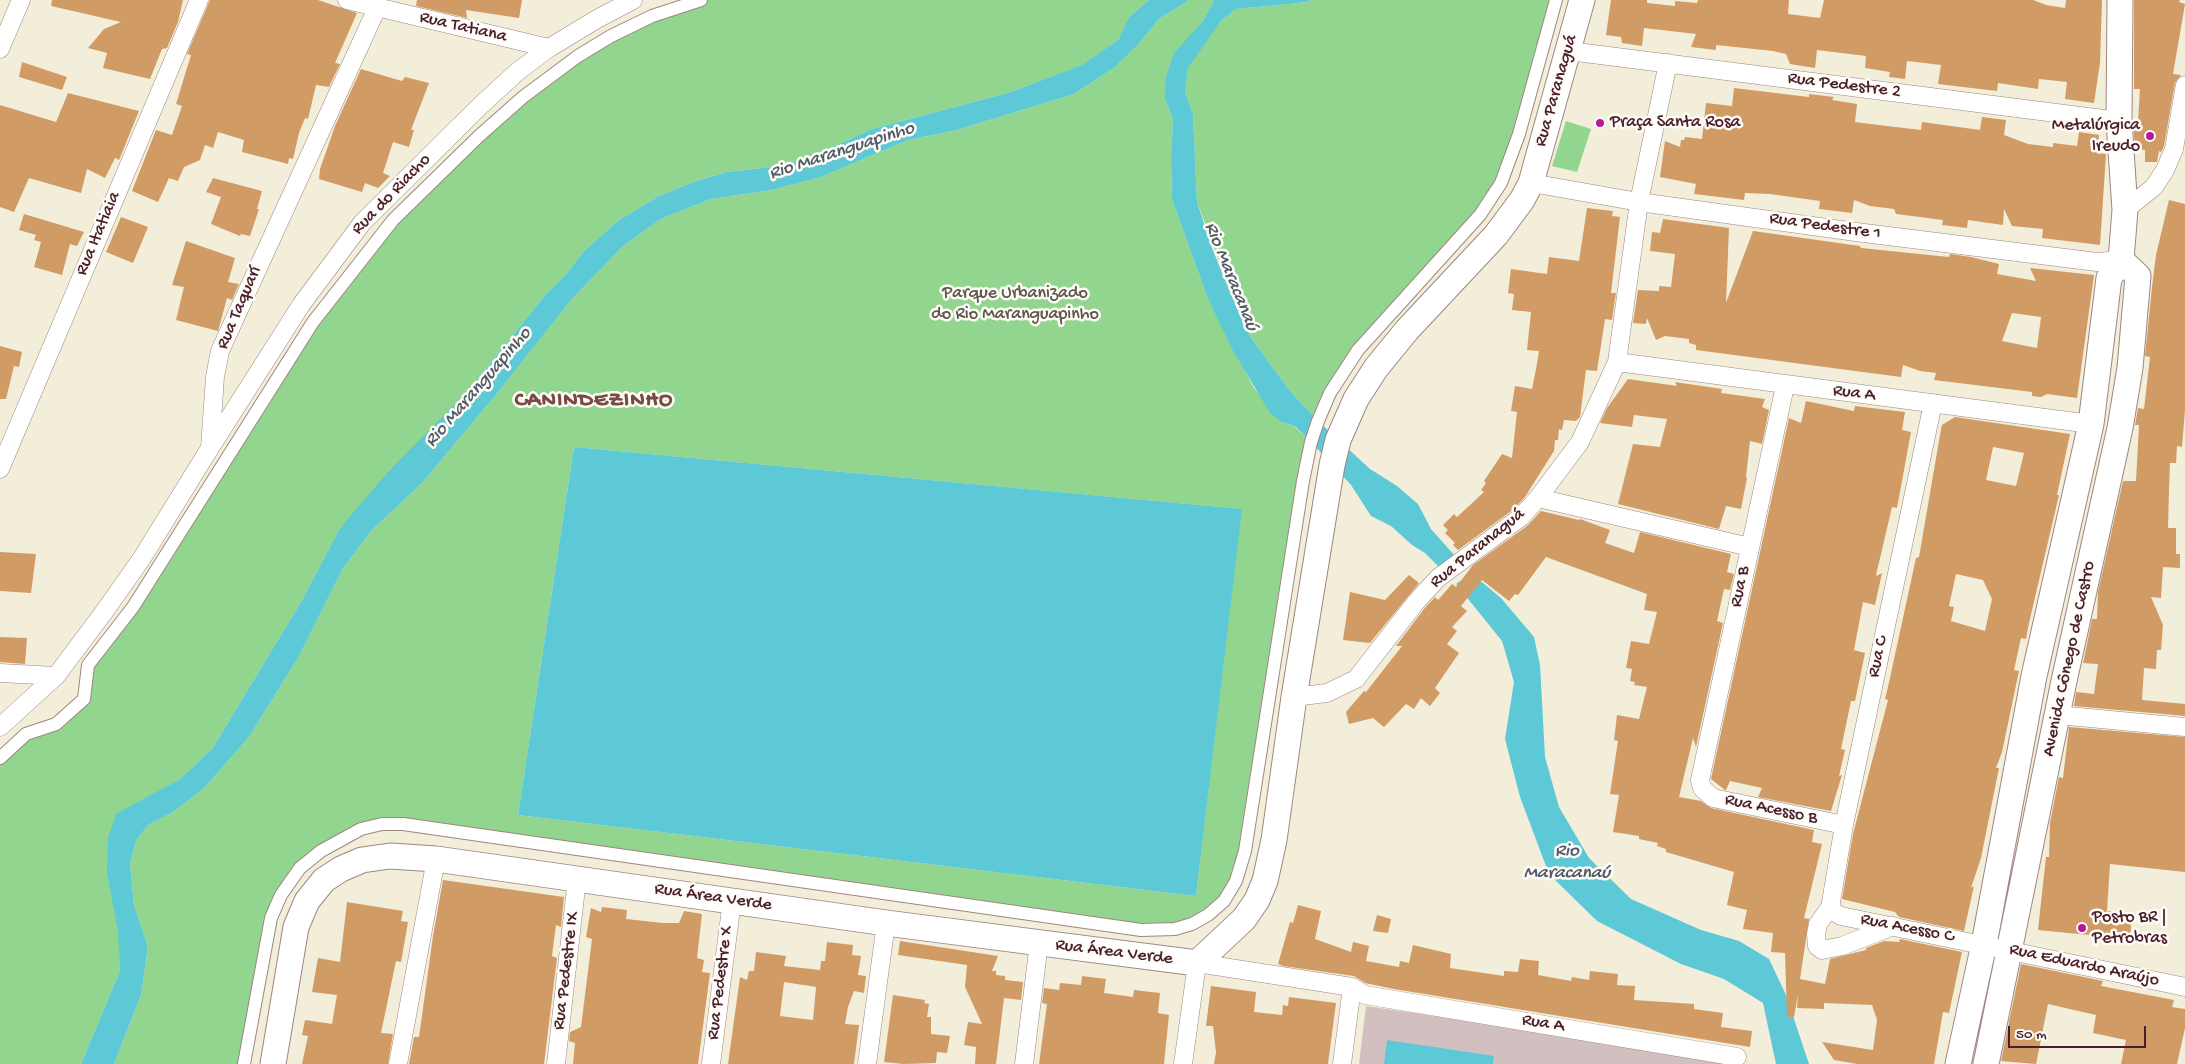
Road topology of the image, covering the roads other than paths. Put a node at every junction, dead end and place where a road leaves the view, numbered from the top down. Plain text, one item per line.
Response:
1 (21, 0) edge
2 (199, 0) edge
3 (347, 0) edge
4 (633, 0) edge
5 (701, 0) edge
6 (1556, 0) edge
7 (1582, 0) edge
8 (2120, 0) edge
9 (377, 8) junction
10 (550, 48) junction
11 (0, 49) edge
12 (1569, 51) junction
13 (1668, 63) junction
14 (2185, 86) edge
15 (2119, 121) junction
16 (1531, 183) junction
17 (1638, 202) junction
18 (2125, 210) junction
19 (2121, 260) junction
20 (1617, 362) junction
21 (1785, 386) junction
22 (1933, 403) junction
23 (2091, 424) junction
24 (2120, 428) junction
25 (210, 448) junction
26 (0, 469) edge
27 (1538, 498) junction
28 (1750, 547) junction
29 (0, 673) edge
30 (56, 676) junction
31 (2034, 676) junction
32 (2064, 681) junction
33 (1294, 697) junction
34 (2058, 715) junction
35 (0, 727) edge
36 (2185, 727) edge
37 (0, 758) edge
38 (1702, 788) joint
39 (1844, 825) junction
40 (436, 859) junction
41 (577, 878) junction
42 (732, 901) junction
43 (1832, 909) junction
44 (886, 923) junction
45 (1893, 926) junction
46 (1039, 943) junction
47 (1984, 944) junction
48 (2009, 951) junction
49 (1197, 963) junction
50 (1352, 987) junction
51 (2185, 987) edge
52 (1737, 1057) dead end
53 (244, 1064) edge
54 (275, 1064) edge
55 (398, 1064) edge
56 (556, 1064) edge
57 (711, 1064) edge
58 (867, 1064) edge
59 (1024, 1064) edge
60 (1183, 1064) edge
61 (1342, 1064) edge
62 (1958, 1064) edge
63 (1986, 1064) edge

1 - 11 street
2 - 26 street, Rua Itatiaia
3 - 9 street, Rua Tatiana
4 - 10 street, Rua do Riacho
5 - 37 street
6 - 53 street
7 - 12 main road, Rua Paranaguá
8 - 15 main road, Avenida Cônego de Castro
9 - 10 street, Rua Tatiana
9 - 25 street, Rua Taquarí
10 - 25 street, Rua do Riacho
12 - 13 street, Rua Pedestre 2
12 - 16 main road, Rua Paranaguá
13 - 15 street, Rua Pedestre 2
13 - 17 street, Rua Paranaguá
14 - 18 street
15 - 18 main road, Avenida Cônego de Castro
16 - 17 street, Rua Pedestre 1
16 - 33 main road, Rua Paranaguá
17 - 19 street, Rua Pedestre 1
17 - 20 street, Rua Paranaguá
18 - 19 main road, Avenida Cônego de Castro
19 - 23 main road, Avenida Cônego de Castro
19 - 24 main road, Avenida Cônego de Castro
20 - 21 street, Rua A
20 - 27 street, Rua Paranaguá
21 - 22 street, Rua A
21 - 28 street, Rua B
22 - 23 street, Rua A
22 - 39 street, Rua C
23 - 24 main road
23 - 31 main road, Avenida Cônego de Castro
24 - 32 main road, Avenida Cônego de Castro
25 - 30 street, Rua Taquarí
27 - 28 street
27 - 33 street, Rua Paranaguá
28 - 38 street, Rua B
29 - 30 street
30 - 35 street, Rua Taquarí
31 - 32 main road
31 - 47 main road, Avenida Cônego de Castro
32 - 34 main road, Avenida Cônego de Castro
33 - 49 main road
34 - 36 street
34 - 48 main road, Avenida Cônego de Castro
38 - 39 street, Rua Acesso B
39 - 43 street, Rua C
40 - 41 main road, Rua Área Verde
40 - 54 main road, Rua Área Verde
40 - 55 street
41 - 42 main road, Rua Área Verde
41 - 56 street, Rua Pedestre IX
42 - 44 main road, Rua Área Verde
42 - 57 street, Rua Pedestre X
43 - 45 street, Rua Acesso C
43 - 45 street
44 - 46 main road, Rua Área Verde
44 - 58 street
45 - 47 street, Rua Acesso C
46 - 49 main road, Rua Área Verde
46 - 59 street
47 - 48 street, Rua Eduardo Araújo
47 - 62 main road, Avenida Cônego de Castro
48 - 51 street, Rua Eduardo Araújo
48 - 63 main road, Avenida Cônego de Castro
49 - 50 street, Rua Área Verde
49 - 60 street, Rua Área Verde
50 - 52 street, Rua A
50 - 61 street

